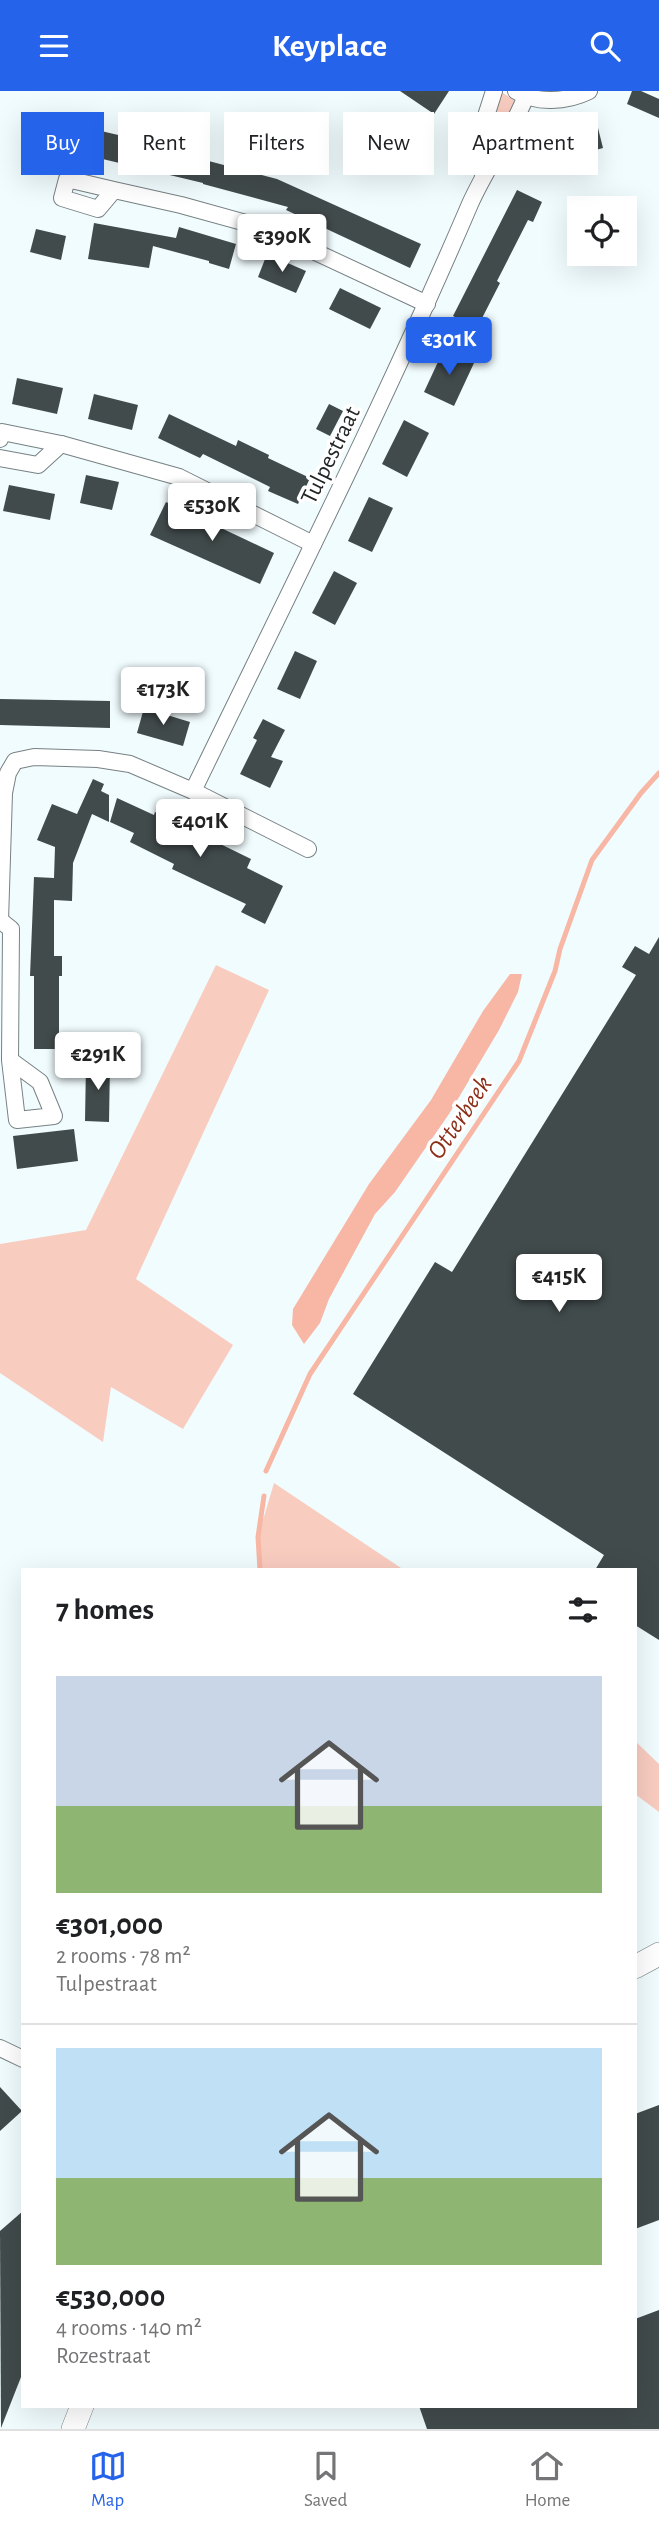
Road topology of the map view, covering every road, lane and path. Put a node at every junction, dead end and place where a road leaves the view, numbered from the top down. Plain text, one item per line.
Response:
1 (494, 91) edge
2 (589, 91) edge
3 (523, 93) edge
4 (487, 112) edge
5 (515, 112) edge
6 (483, 175) edge
7 (114, 190) dead end
8 (427, 305) junction
9 (0, 439) edge
10 (61, 444) junction
11 (0, 458) edge
12 (313, 544) junction
13 (193, 791) junction
14 (308, 849) dead end
15 (0, 921) edge
16 (10, 1060) dead end
17 (659, 1954) edge
18 (659, 1962) edge
19 (637, 1966) edge
20 (637, 1967) edge
21 (0, 2048) edge
22 (21, 2058) edge
23 (81, 2408) edge
24 (73, 2429) edge

1 - 4 street
2 - 3 street, Tulpestraat
3 - 5 street, Tulpestraat
6 - 8 street, Tulpestraat
7 - 8 street
8 - 12 street, Tulpestraat
9 - 10 street
10 - 11 street
10 - 12 street
12 - 13 street, Tulpestraat
13 - 14 street
13 - 15 street
15 - 16 street
17 - 19 street
18 - 20 street
21 - 22 street
23 - 24 street

